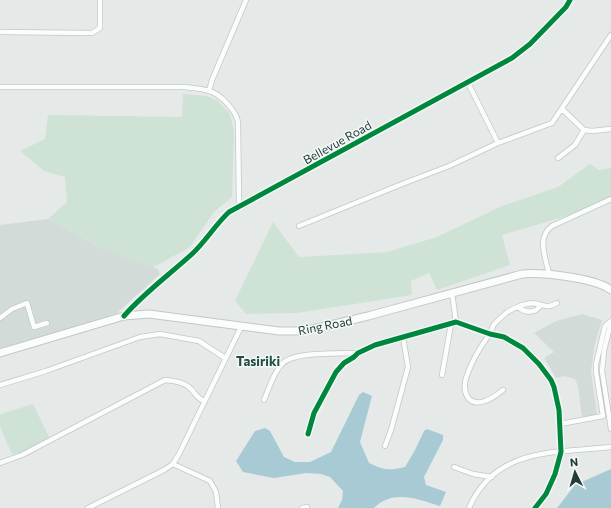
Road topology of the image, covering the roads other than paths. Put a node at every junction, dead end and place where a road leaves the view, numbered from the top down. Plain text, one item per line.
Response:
1 (100, 0) edge
2 (246, 0) edge
3 (570, 0) edge
4 (0, 32) edge
5 (611, 34) edge
6 (468, 83) junction
7 (0, 87) edge
8 (209, 91) junction
9 (562, 109) junction
10 (584, 130) junction
11 (611, 130) edge
12 (498, 143) junction
13 (558, 158) dead end
14 (611, 199) edge
15 (239, 206) junction
16 (299, 226) dead end
17 (549, 274) junction
18 (611, 282) edge
19 (602, 284) junction
20 (611, 286) edge
21 (611, 290) edge
22 (452, 293) junction
23 (557, 303) dead end
24 (541, 305) junction
25 (518, 307) junction
26 (124, 316) junction
27 (0, 318) edge
28 (611, 322) edge
29 (47, 323) dead end
30 (454, 323) junction
31 (242, 325) junction
32 (490, 334) junction
33 (403, 337) junction
34 (0, 353) edge
35 (358, 353) junction
36 (598, 356) junction
37 (225, 358) junction
38 (603, 358) junction
39 (596, 372) junction
40 (602, 372) junction
41 (442, 375) dead end
42 (604, 383) junction
43 (598, 384) junction
44 (0, 385) edge
45 (503, 390) dead end
46 (605, 393) junction
47 (600, 396) junction
48 (264, 400) dead end
49 (204, 401) junction
50 (602, 411) junction
51 (608, 411) junction
52 (560, 424) junction
53 (611, 429) edge
54 (308, 434) dead end
55 (385, 446) dead end
56 (611, 447) edge
57 (561, 452) junction
58 (0, 463) edge
59 (172, 464) junction
60 (454, 467) dead end
61 (492, 477) junction
62 (88, 508) edge
63 (218, 508) edge
64 (469, 508) edge
65 (535, 508) edge

1 - 4 street
2 - 8 street
3 - 6 street, Bellevue Road
5 - 9 street
6 - 12 street
6 - 15 street, Bellevue Road
7 - 8 street
8 - 15 street
9 - 10 street
9 - 12 street
10 - 11 street
10 - 13 street
12 - 16 street
14 - 17 street
15 - 26 street, Bellevue Road
17 - 19 main road, Ring Road
17 - 22 main road, Ring Road
18 - 19 main road, Ring Road
19 - 21 main road, Ring Road
20 - 21 main road
22 - 30 street
22 - 31 main road, Ring Road
23 - 24 street
24 - 25 street
24 - 25 street
25 - 32 street
26 - 31 main road, Ring Road
26 - 34 main road, Ring Road
27 - 29 street
28 - 36 street
28 - 38 street
30 - 32 street
30 - 33 street
30 - 41 street
31 - 37 street
32 - 45 street
32 - 52 street
33 - 35 street
33 - 55 street
35 - 48 street
35 - 54 street
36 - 38 street
36 - 39 street
37 - 44 street
37 - 49 street
38 - 40 street
39 - 40 street
39 - 43 street
40 - 42 street
42 - 43 street
42 - 46 street
43 - 47 street
46 - 47 street
46 - 51 street
47 - 50 street
49 - 58 street
49 - 59 street
50 - 51 street
50 - 52 street
51 - 53 street
52 - 57 street
56 - 57 street
57 - 61 street
57 - 65 street
59 - 62 street
59 - 63 street
60 - 61 street
61 - 64 street

